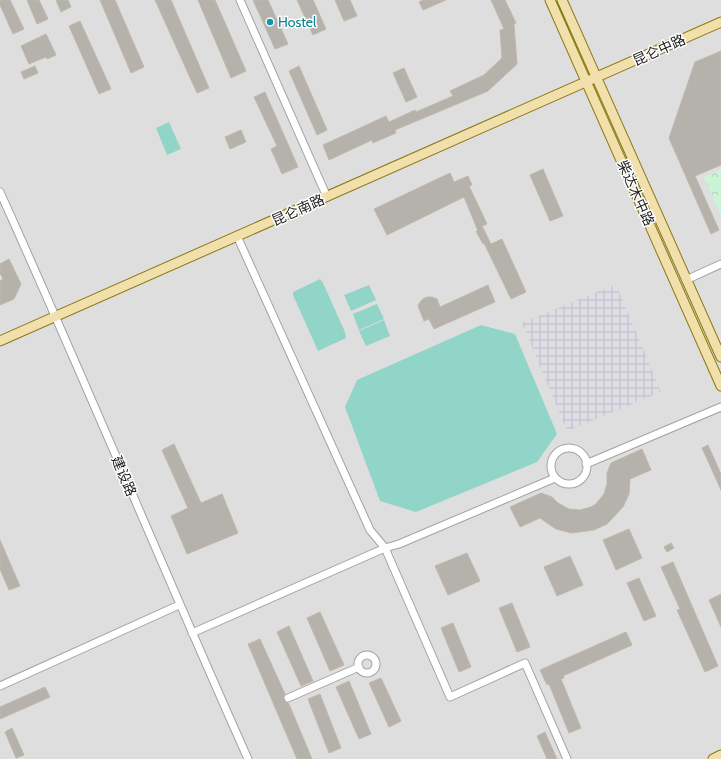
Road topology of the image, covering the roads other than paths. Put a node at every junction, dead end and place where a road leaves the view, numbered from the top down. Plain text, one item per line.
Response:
1 (240, 0) edge
2 (550, 0) edge
3 (562, 0) edge
4 (721, 22) edge
5 (596, 78) junction
6 (586, 82) junction
7 (0, 192) edge
8 (327, 197) junction
9 (237, 236) junction
10 (721, 264) edge
11 (686, 280) junction
12 (56, 317) junction
13 (0, 341) edge
14 (721, 357) edge
15 (721, 386) edge
16 (721, 407) edge
17 (586, 464) junction
18 (555, 478) junction
19 (385, 548) junction
20 (180, 605) junction
21 (192, 633) junction
22 (359, 667) dead end
23 (0, 686) edge
24 (288, 698) dead end
25 (721, 755) edge
26 (248, 759) edge
27 (567, 759) edge
28 (713, 759) edge

1 - 8 street
2 - 6 main road, 柴达木中路
3 - 5 main road, 柴达木中路
4 - 5 main road, 昆仑中路
5 - 6 main road, 昆仑南路
5 - 11 main road, 柴达木中路
6 - 8 main road, 昆仑南路
6 - 15 main road, 柴达木中路
7 - 12 street, 建设路
8 - 9 main road, 昆仑南路
9 - 12 main road, 昆仑南路
9 - 19 street
10 - 11 street
11 - 14 main road, 柴达木中路
12 - 13 main road, 昆仑南路
12 - 20 street, 建设路
16 - 17 street
17 - 18 street
17 - 18 street
18 - 19 street
19 - 21 street
19 - 27 street
20 - 21 street, 建设路
20 - 23 street
21 - 26 street, 建设路
22 - 24 street
25 - 28 main road

